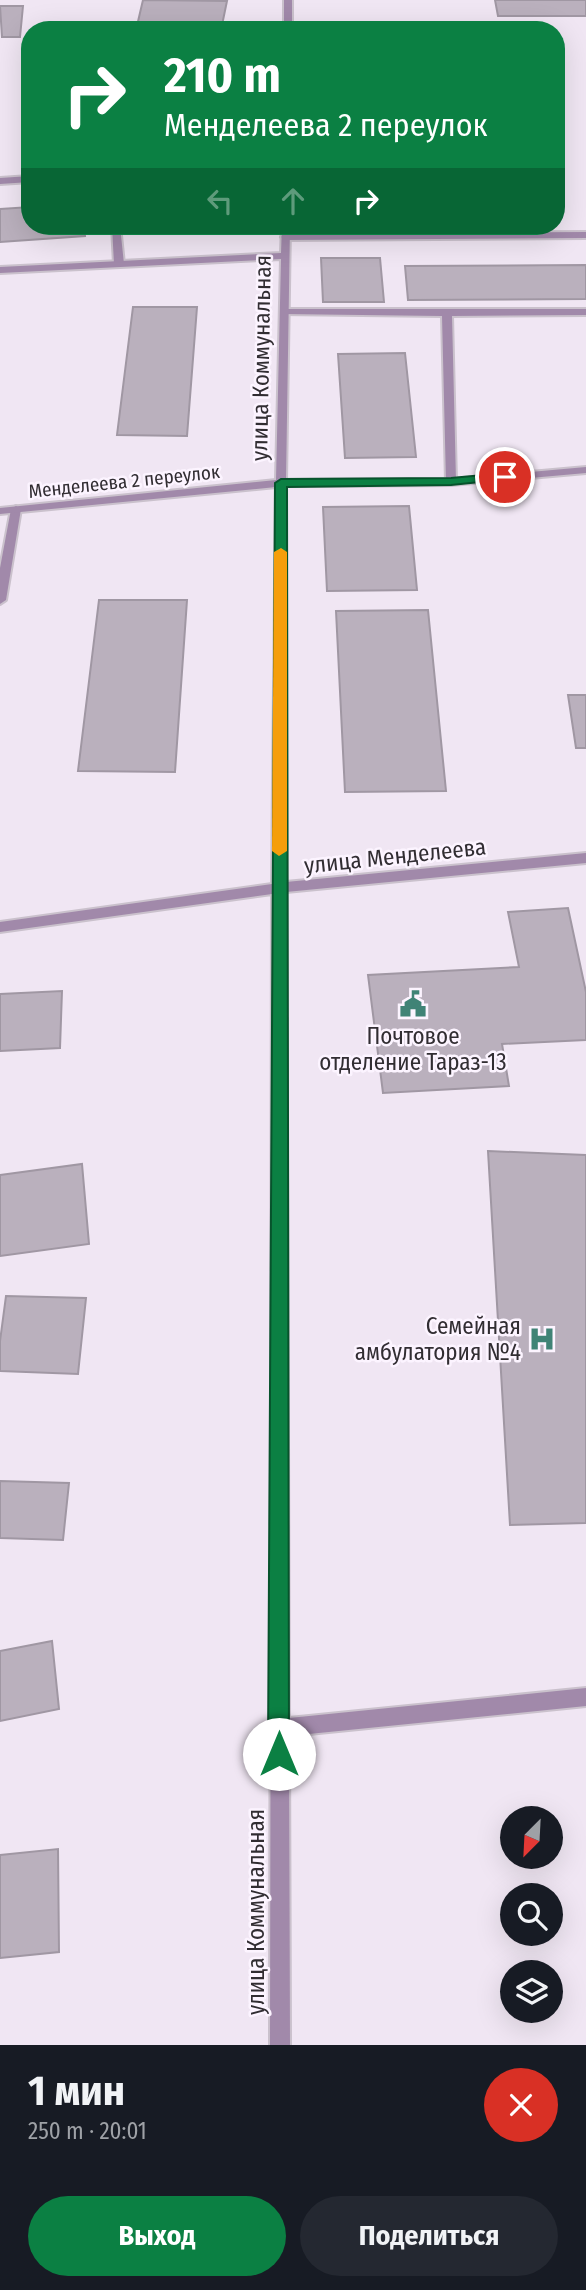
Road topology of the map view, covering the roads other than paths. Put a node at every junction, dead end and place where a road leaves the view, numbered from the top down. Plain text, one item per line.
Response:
1 (288, 0) edge
2 (288, 21) edge
3 (21, 180) edge
4 (0, 181) edge
5 (565, 234) edge
6 (586, 234) edge
7 (117, 235) edge
8 (286, 235) edge
9 (285, 256) junction
10 (119, 264) junction
11 (0, 270) edge
12 (284, 312) junction
13 (586, 312) edge
14 (447, 313) junction
15 (586, 470) edge
16 (451, 481) junction
17 (281, 483) junction
18 (16, 509) junction
19 (0, 511) edge
20 (0, 600) edge
21 (586, 858) edge
22 (279, 888) junction
23 (0, 927) edge
24 (586, 1696) edge
25 (279, 1728) junction
26 (279, 2045) edge

1 - 2 street
3 - 4 street
5 - 6 street
7 - 10 street
8 - 9 street, улица Коммунальная
9 - 10 street
9 - 12 street, улица Коммунальная
10 - 11 street
12 - 14 street
12 - 17 street, улица Коммунальная
13 - 14 street
14 - 16 street
15 - 16 street, Менделеева 2 переулок
16 - 17 street, Менделеева 2 переулок
17 - 18 street, Менделеева 2 переулок
17 - 22 street, улица Коммунальная
18 - 19 street, Менделеева 2 переулок
18 - 20 street
21 - 22 street, улица Менделеева
22 - 23 street, улица Менделеева
22 - 25 street, улица Коммунальная
24 - 25 street
25 - 26 street, улица Коммунальная

